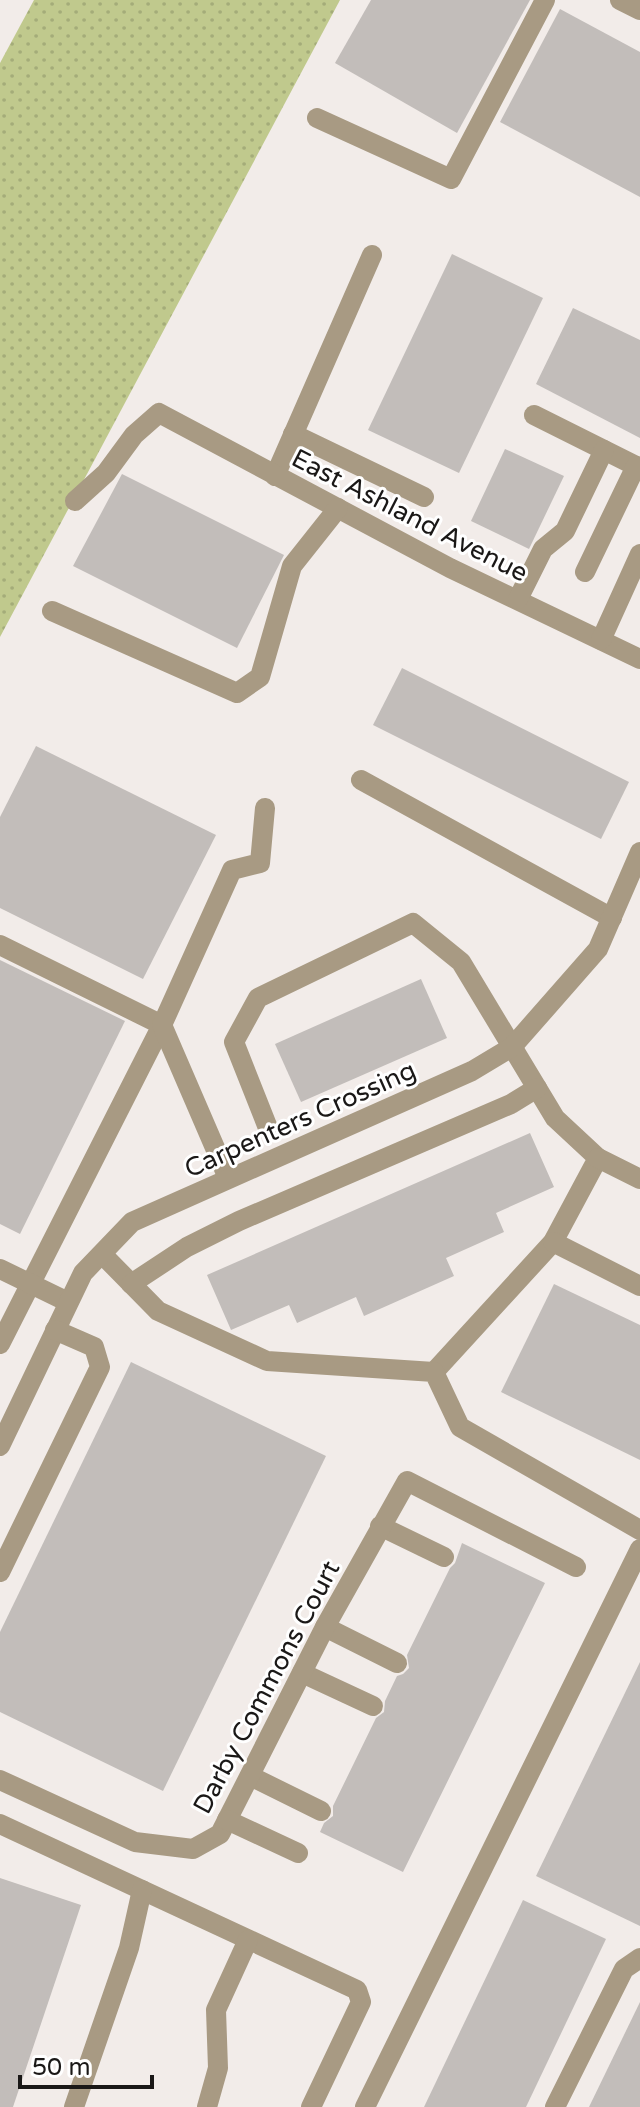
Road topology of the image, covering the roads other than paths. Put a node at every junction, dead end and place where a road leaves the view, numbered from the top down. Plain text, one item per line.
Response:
1 (545, 0) edge
2 (620, 0) edge
3 (640, 10) edge
4 (317, 118) dead end
5 (372, 255) dead end
6 (534, 415) dead end
7 (293, 434) junction
8 (604, 450) junction
9 (638, 467) edge
10 (275, 476) junction
11 (424, 497) dead end
12 (75, 501) dead end
13 (338, 508) junction
14 (640, 554) edge
15 (585, 572) dead end
16 (518, 599) junction
17 (52, 611) dead end
18 (601, 640) junction
19 (640, 659) edge
20 (361, 780) dead end
21 (265, 808) dead end
22 (640, 852) edge
23 (612, 918) junction
24 (0, 945) edge
25 (162, 1025) junction
26 (512, 1047) junction
27 (537, 1088) junction
28 (268, 1128) dead end
29 (598, 1158) junction
30 (228, 1178) junction
31 (640, 1179) edge
32 (553, 1242) junction
33 (102, 1254) junction
34 (0, 1269) edge
35 (29, 1283) junction
36 (131, 1284) junction
37 (640, 1286) edge
38 (68, 1302) junction
39 (55, 1330) junction
40 (0, 1344) edge
41 (434, 1372) junction
42 (0, 1446) edge
43 (380, 1526) junction
44 (640, 1530) edge
45 (640, 1549) edge
46 (444, 1557) dead end
47 (576, 1567) dead end
48 (0, 1572) edge
49 (325, 1627) junction
50 (397, 1663) dead end
51 (302, 1673) junction
52 (373, 1706) dead end
53 (250, 1776) junction
54 (0, 1780) edge
55 (321, 1811) dead end
56 (227, 1820) junction
57 (0, 1824) edge
58 (298, 1853) dead end
59 (142, 1890) junction
60 (248, 1940) junction
61 (640, 1958) edge
62 (74, 2107) edge
63 (207, 2107) edge
64 (311, 2107) edge
65 (365, 2107) edge
66 (555, 2107) edge

1 - 4 street
2 - 3 street
5 - 7 street
6 - 8 street
7 - 10 street
7 - 11 street
8 - 9 street
8 - 16 street
9 - 15 street
10 - 12 street, East Ashland Avenue
10 - 13 street, East Ashland Avenue
13 - 16 street, East Ashland Avenue
13 - 17 street
14 - 18 street
16 - 18 street, East Ashland Avenue
18 - 19 street, East Ashland Avenue
20 - 23 street
21 - 25 street
22 - 23 street, Carpenters Crossing
23 - 26 street, Carpenters Crossing
24 - 25 street
25 - 30 street
25 - 35 street
26 - 27 street
26 - 28 street
26 - 30 street, Carpenters Crossing
27 - 29 street
27 - 36 street
29 - 31 street
29 - 32 street
30 - 33 street, Carpenters Crossing
32 - 37 street
32 - 41 street
33 - 36 street
33 - 38 street, Carpenters Crossing
34 - 35 street
35 - 38 street
35 - 40 street
36 - 41 street
38 - 39 street, Carpenters Crossing
39 - 42 street, Carpenters Crossing
39 - 48 street
41 - 44 street
43 - 46 street
43 - 47 street, Darby Commons Court
43 - 49 street, Darby Commons Court
45 - 65 street
49 - 50 street
49 - 51 street, Darby Commons Court
51 - 52 street
51 - 53 street, Darby Commons Court
53 - 55 street
53 - 56 street, Darby Commons Court
54 - 56 street, Darby Commons Court
56 - 58 street
57 - 59 street
59 - 60 street
59 - 62 street
60 - 63 street
60 - 64 street
61 - 66 street

